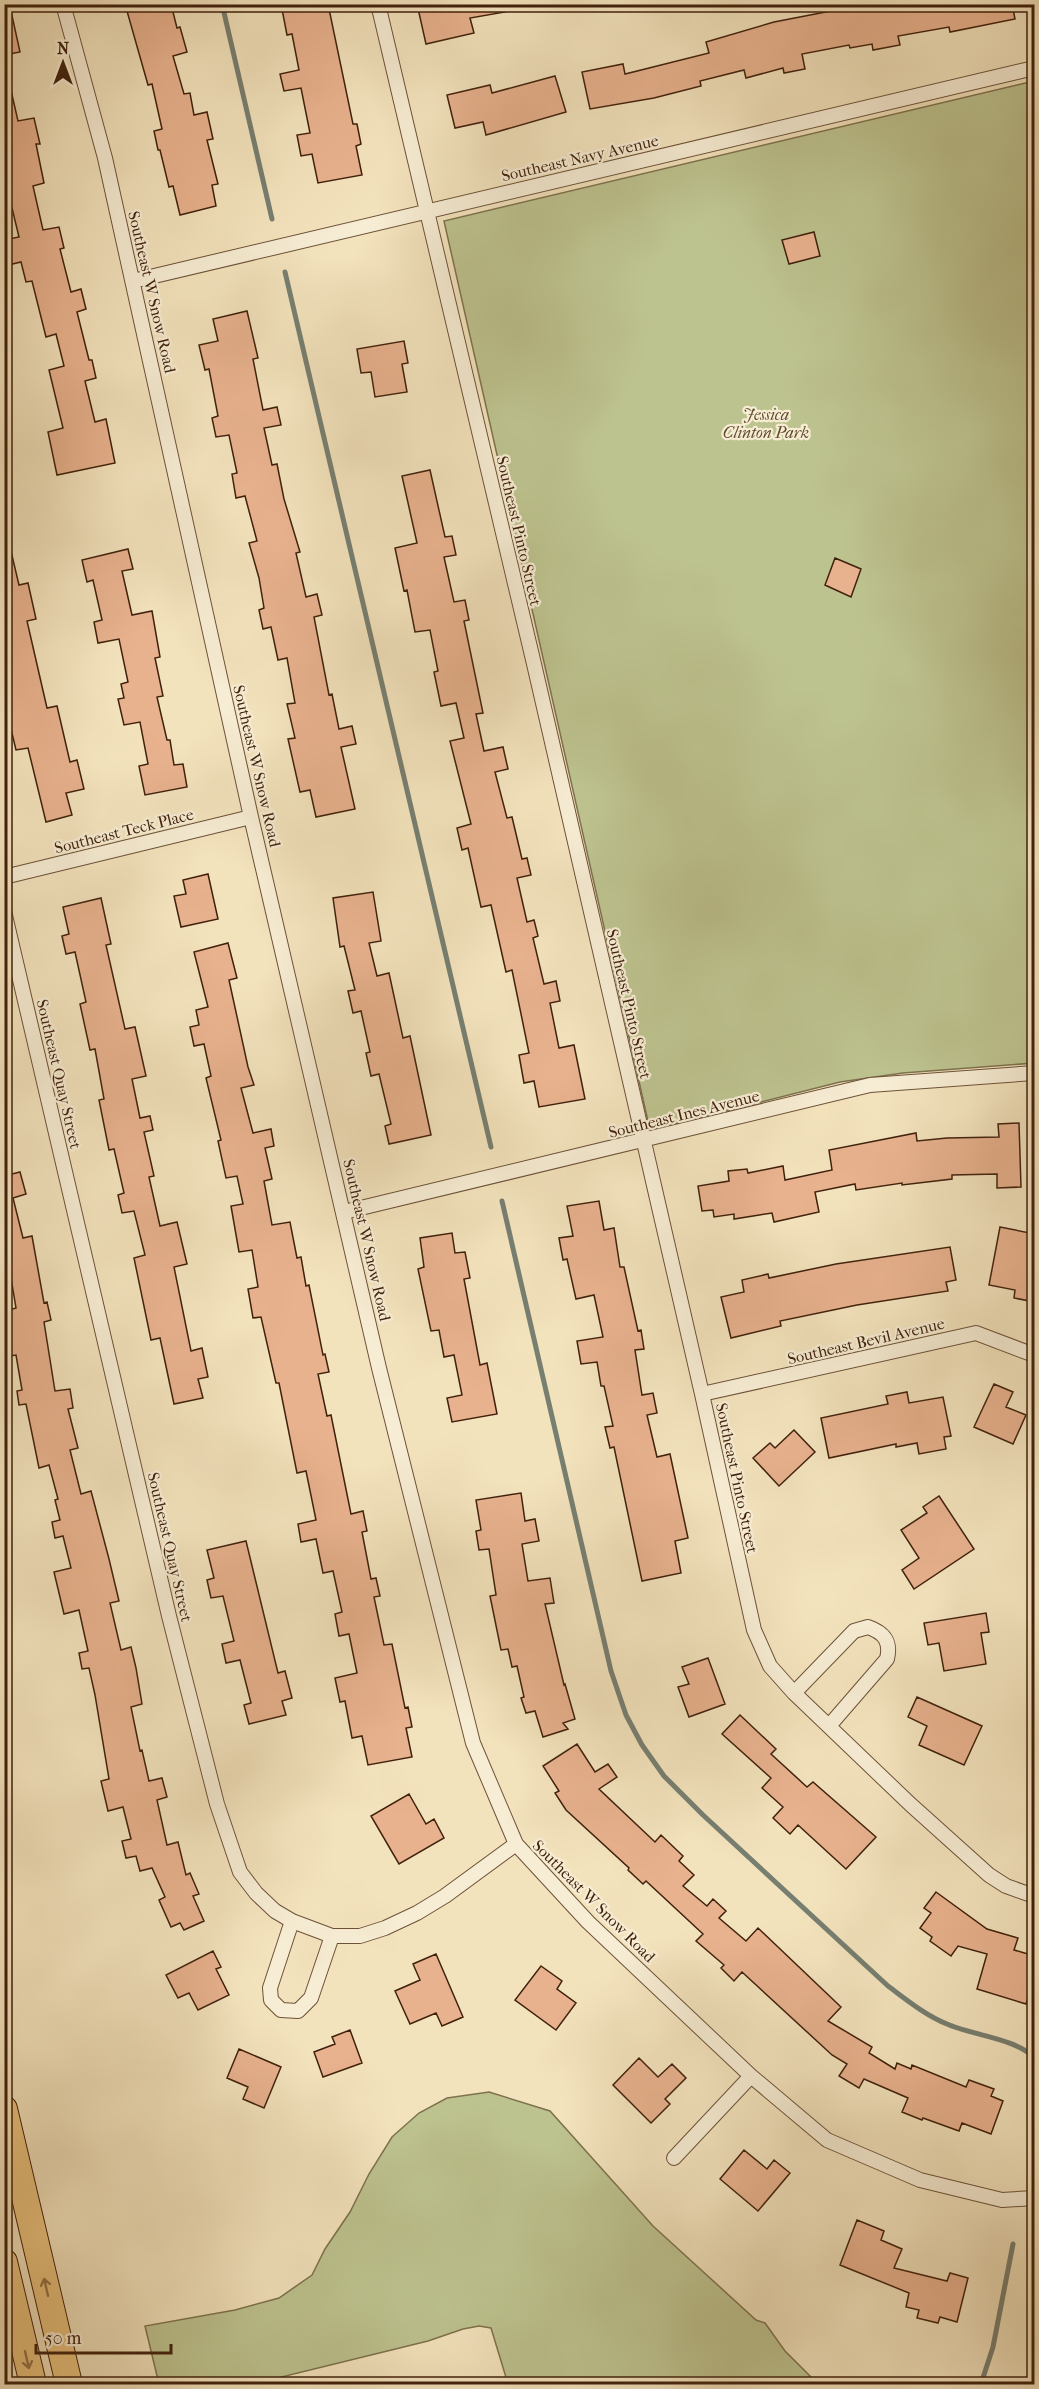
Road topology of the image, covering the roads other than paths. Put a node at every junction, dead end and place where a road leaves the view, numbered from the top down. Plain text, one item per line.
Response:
1 (63, 4) edge
2 (378, 4) edge
3 (1035, 68) edge
4 (426, 211) junction
5 (133, 281) junction
6 (251, 817) junction
7 (4, 877) edge
8 (4, 911) edge
9 (1035, 1073) edge
10 (644, 1141) junction
11 (344, 1212) junction
12 (1035, 1355) edge
13 (702, 1394) junction
14 (794, 1692) junction
15 (829, 1726) junction
16 (516, 1844) junction
17 (1035, 1896) edge
18 (292, 1922) junction
19 (332, 1936) junction
20 (751, 2076) junction
21 (4, 2109) edge
22 (674, 2158) dead end
23 (1035, 2198) edge
24 (4, 2262) edge
25 (33, 2385) edge
26 (69, 2385) edge

1 - 5 street, Southeast W Snow Road
2 - 4 street, Southeast Pinto Street
3 - 4 street, Southeast Navy Avenue
4 - 5 street, Southeast Navy Avenue
4 - 10 street, Southeast Pinto Street
5 - 6 street, Southeast W Snow Road
6 - 7 street, Southeast Teck Place
6 - 11 street, Southeast W Snow Road
8 - 18 street, Southeast Quay Street
9 - 10 street, Southeast Ines Avenue
10 - 11 street, Southeast Ines Avenue
10 - 13 street, Southeast Pinto Street
11 - 16 street, Southeast W Snow Road
12 - 13 street, Southeast Bevil Avenue
13 - 14 street, Southeast Pinto Street
14 - 15 street, Southeast Pinto Street
14 - 15 street
15 - 17 street, Southeast Pinto Street
16 - 19 street, Southeast Quay Street
16 - 20 street, Southeast W Snow Road
18 - 19 street, Southeast Quay Street
18 - 19 street
20 - 22 street
20 - 23 street, Southeast W Snow Road
26 -> 21 highway
24 -> 25 highway

